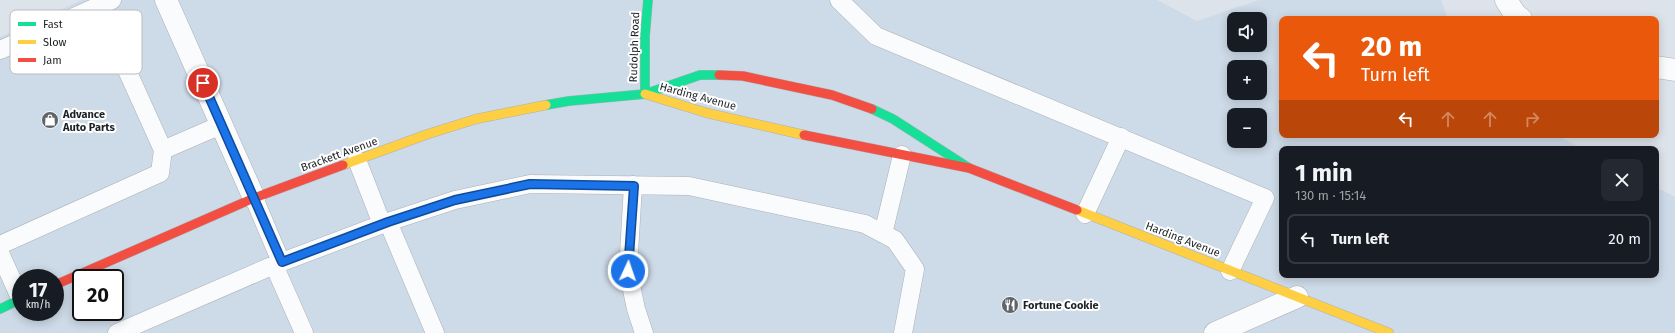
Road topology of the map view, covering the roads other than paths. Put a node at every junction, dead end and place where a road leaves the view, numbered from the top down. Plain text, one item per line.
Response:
1 (166, 0) edge
2 (648, 0) edge
3 (839, 0) edge
4 (1506, 0) edge
5 (105, 3) edge
6 (89, 10) edge
7 (1517, 16) edge
8 (10, 46) edge
9 (0, 50) edge
10 (1659, 67) edge
11 (1675, 70) edge
12 (133, 74) edge
13 (645, 94) junction
14 (221, 125) junction
15 (1120, 137) junction
16 (163, 150) junction
17 (902, 155) junction
18 (357, 160) junction
19 (969, 168) junction
20 (634, 186) junction
21 (254, 198) junction
22 (1085, 214) junction
23 (385, 223) junction
24 (883, 234) junction
25 (0, 245) edge
26 (0, 253) edge
27 (278, 264) junction
28 (1230, 271) junction
29 (12, 280) edge
30 (64, 281) edge
31 (1297, 296) junction
32 (12, 304) edge
33 (0, 309) edge
34 (118, 333) edge
35 (304, 333) edge
36 (435, 333) edge
37 (644, 333) edge
38 (903, 333) edge
39 (1215, 333) edge
40 (1389, 333) edge

1 - 14 street
2 - 13 main road, Rudolph Road
3 - 15 lane
4 - 7 street
5 - 6 lane
8 - 9 lane
10 - 11 street
12 - 16 lane
13 - 17 main road, Harding Avenue
13 - 18 main road, Brackett Avenue
13 - 19 main road, Harding Avenue
14 - 16 lane
14 - 21 street
15 - 22 lane
15 - 28 lane
16 - 25 lane
17 - 19 main road, Harding Avenue
17 - 24 lane
18 - 21 main road, Brackett Avenue
18 - 23 lane
19 - 22 main road, Harding Avenue
20 - 23 lane
20 - 24 lane
20 - 37 lane
21 - 27 lane
21 - 30 main road, Brackett Avenue
22 - 28 main road, Harding Avenue
23 - 27 lane
23 - 36 lane
24 - 38 lane
26 - 29 lane
27 - 34 lane
27 - 35 lane
28 - 31 main road, Harding Avenue
31 - 39 street
31 - 40 main road, Harding Avenue
32 - 33 main road

